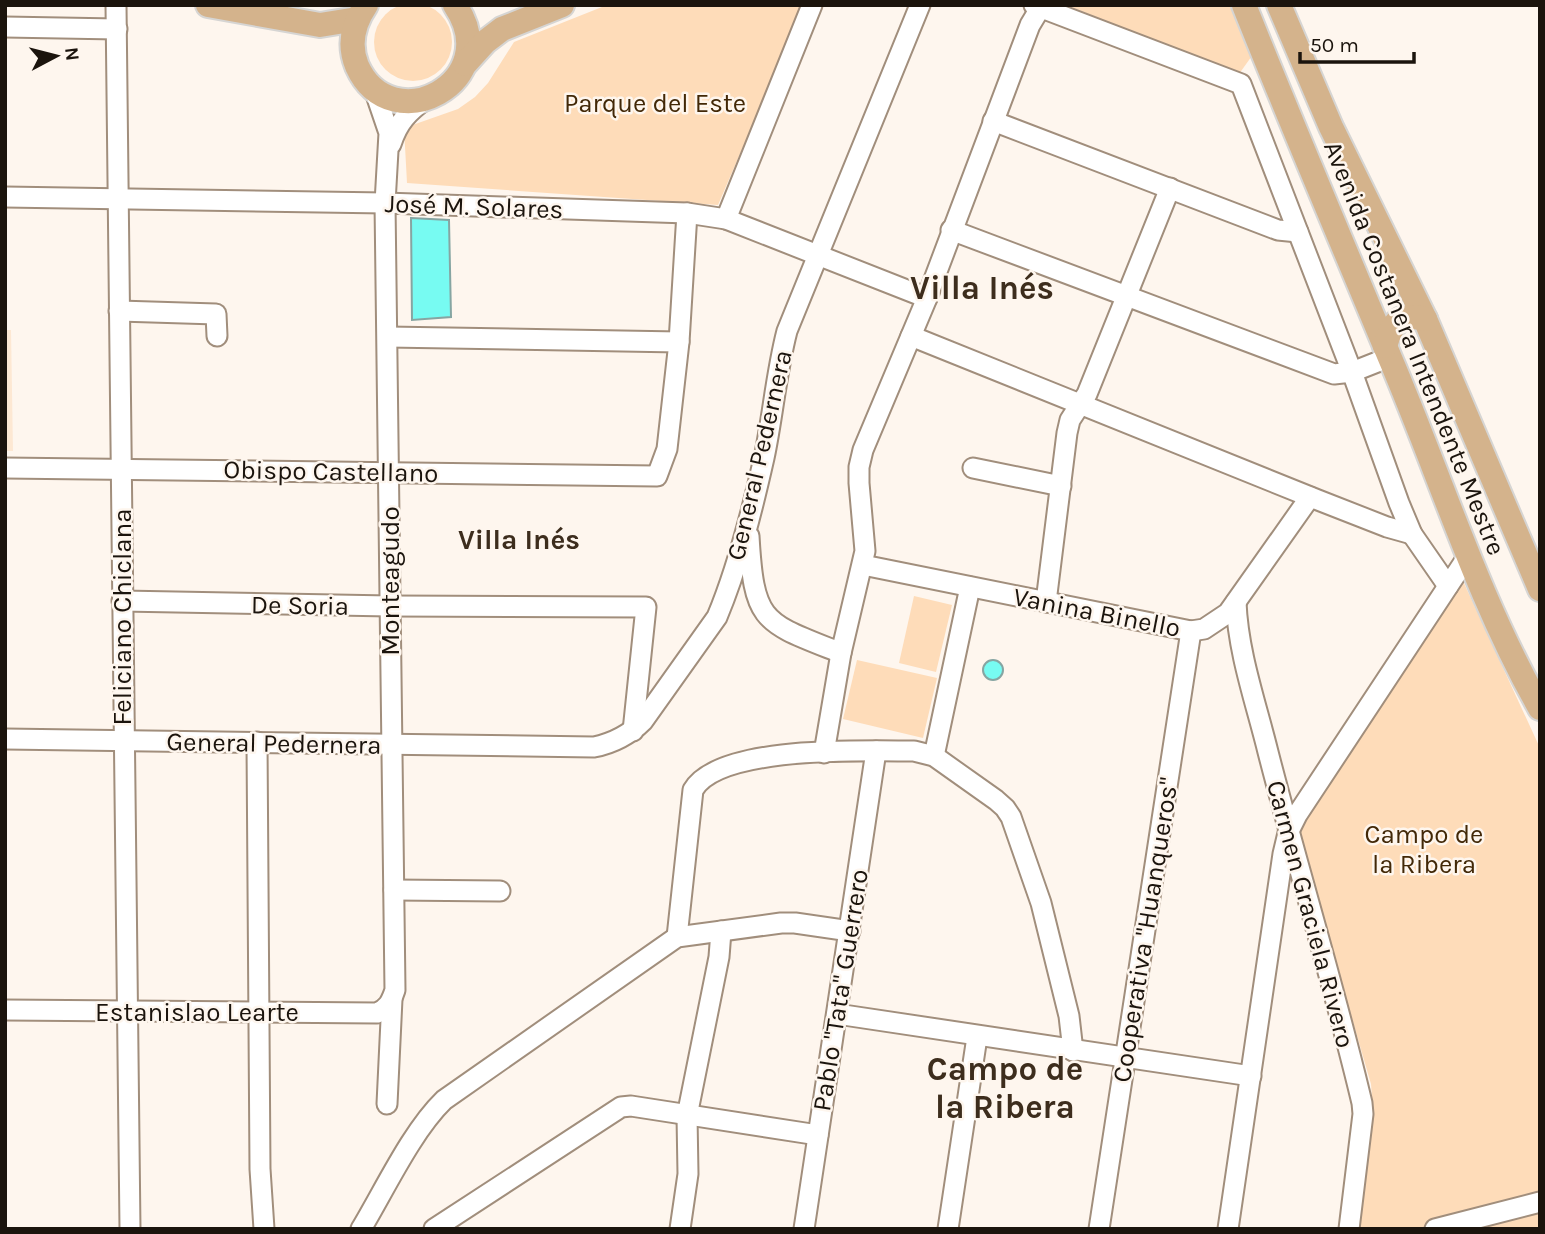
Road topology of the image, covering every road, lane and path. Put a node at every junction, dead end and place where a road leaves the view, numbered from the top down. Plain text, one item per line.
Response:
1 (117, 5) edge
2 (208, 5) edge
3 (455, 5) edge
4 (562, 5) edge
5 (812, 5) edge
6 (920, 5) edge
7 (1244, 5) edge
8 (1279, 5) edge
9 (1039, 6) edge
10 (361, 12) edge
11 (5, 27) edge
12 (117, 29) junction
13 (465, 64) junction
14 (374, 89) junction
15 (426, 99) junction
16 (993, 121) junction
17 (389, 152) junction
18 (1170, 188) junction
19 (5, 197) edge
20 (118, 197) junction
21 (385, 203) junction
22 (687, 213) junction
23 (726, 219) junction
24 (951, 230) junction
25 (1298, 232) junction
26 (817, 255) junction
27 (1128, 296) junction
28 (927, 298) junction
29 (119, 311) junction
30 (1425, 319) junction
31 (217, 336) dead end
32 (911, 336) junction
33 (388, 337) junction
34 (679, 342) junction
35 (1388, 351) junction
36 (1352, 372) junction
37 (1080, 404) junction
38 (5, 468) edge
39 (973, 468) dead end
40 (121, 469) junction
41 (390, 472) junction
42 (1061, 486) junction
43 (1310, 497) junction
44 (1399, 503) junction
45 (748, 522) junction
46 (1380, 525) junction
47 (1412, 534) junction
48 (1468, 556) junction
49 (863, 565) junction
50 (1448, 586) junction
51 (970, 587) junction
52 (1540, 589) edge
53 (122, 601) junction
54 (1046, 602) junction
55 (1236, 602) junction
56 (390, 606) junction
57 (1197, 630) junction
58 (1241, 646) junction
59 (841, 653) junction
60 (1540, 708) edge
61 (633, 731) junction
62 (5, 740) edge
63 (123, 741) junction
64 (257, 742) junction
65 (392, 744) junction
66 (876, 751) junction
67 (824, 752) junction
68 (934, 756) junction
69 (1288, 833) junction
70 (394, 890) junction
71 (500, 891) dead end
72 (1306, 898) junction
73 (1275, 906) junction
74 (721, 931) junction
75 (850, 931) junction
76 (677, 937) junction
77 (390, 1004) junction
78 (5, 1010) edge
79 (126, 1012) junction
80 (259, 1012) junction
81 (837, 1014) junction
82 (977, 1037) junction
83 (1073, 1051) junction
84 (1125, 1058) junction
85 (1251, 1076) junction
86 (387, 1104) dead end
87 (687, 1116) junction
88 (818, 1135) junction
89 (1540, 1202) edge
90 (130, 1229) edge
91 (264, 1229) edge
92 (361, 1229) edge
93 (434, 1229) edge
94 (680, 1229) edge
95 (804, 1229) edge
96 (948, 1229) edge
97 (1099, 1229) edge
98 (1228, 1229) edge
99 (1349, 1229) edge
100 (1435, 1229) edge

1 - 12 street, Feliciano Chiclana
2 - 10 main road
3 - 13 main road
4 - 13 main road
5 - 23 street
6 - 26 street, General Pedernera
7 - 35 main road, Avenida Costanera Intendente Mestre
8 - 30 main road, Avenida Costanera Intendente Mestre
9 - 16 street
9 - 25 street
10 - 14 main road
11 - 12 street
12 - 20 street, Feliciano Chiclana
13 - 15 main road
14 - 15 main road
14 - 17 street, Monteagudo
15 - 17 street, Monteagudo
16 - 18 street
16 - 24 street
17 - 21 street, Monteagudo
18 - 25 street
18 - 27 street
19 - 20 street, José M. Solares
20 - 21 street, José M. Solares
20 - 29 street, Feliciano Chiclana
21 - 22 street, José M. Solares
21 - 33 street, Monteagudo
22 - 23 street, José M. Solares
22 - 34 street
23 - 26 street, José M. Solares
24 - 27 street
24 - 28 street
25 - 36 street
26 - 28 street, José M. Solares
26 - 45 street, General Pedernera
27 - 36 street
27 - 37 street
28 - 32 street
29 - 31 street
29 - 40 street, Feliciano Chiclana
30 - 35 main road
30 - 52 main road, Avenida Costanera Intendente Mestre
32 - 37 street
32 - 49 street
33 - 34 street
33 - 41 street, Monteagudo
34 - 41 street, Obispo Castellano
35 - 36 street
35 - 48 main road, Avenida Costanera Intendente Mestre
36 - 44 street
37 - 42 street
37 - 43 street
38 - 40 street, Obispo Castellano
39 - 42 street
40 - 41 street, Obispo Castellano
40 - 53 street, Feliciano Chiclana
41 - 56 street, Monteagudo
42 - 54 street
43 - 46 street
43 - 55 street, Vanina Binello
44 - 46 street
44 - 47 street
45 - 59 street
45 - 61 street, General Pedernera
46 - 47 street
47 - 50 street
48 - 50 street
48 - 60 main road, Avenida Costanera Intendente Mestre
49 - 51 street, Vanina Binello
49 - 59 street
50 - 69 street
51 - 54 street, Vanina Binello
51 - 68 street
53 - 56 street, De Soria
53 - 63 street, Feliciano Chiclana
54 - 57 street, Vanina Binello
55 - 57 street, Vanina Binello
55 - 58 street, Carmen Graciela Rivero
56 - 61 street, De Soria
56 - 65 street, Monteagudo
57 - 58 street
57 - 84 street, Cooperativa "Huanqueros"
58 - 69 street, Carmen Graciela Rivero
59 - 67 street
61 - 65 street, General Pedernera
62 - 63 street, General Pedernera
63 - 64 street, General Pedernera
63 - 79 street, Feliciano Chiclana
64 - 65 street, General Pedernera
64 - 80 street
65 - 70 street, Monteagudo
66 - 67 street
66 - 68 street
66 - 75 street, Pablo "Tata" Guerrero
67 - 76 street
68 - 83 street
69 - 72 street, Carmen Graciela Rivero
69 - 73 street
70 - 71 street
70 - 77 street, Monteagudo
72 - 73 street
72 - 99 street, Carmen Graciela Rivero
73 - 85 street
74 - 75 street
74 - 76 street
74 - 87 street
75 - 81 street, Pablo "Tata" Guerrero
76 - 92 street
77 - 80 street, Estanislao Learte
77 - 86 street, Monteagudo
78 - 79 street, Estanislao Learte
79 - 80 street, Estanislao Learte
79 - 90 street, Feliciano Chiclana
80 - 91 street
81 - 82 street
81 - 88 street, Pablo "Tata" Guerrero
82 - 83 street
82 - 96 street
83 - 84 street
84 - 85 street
84 - 97 street, Cooperativa "Huanqueros"
85 - 98 street
87 - 88 street
87 - 93 street
87 - 94 street
88 - 95 street, Pablo "Tata" Guerrero
89 - 100 street

